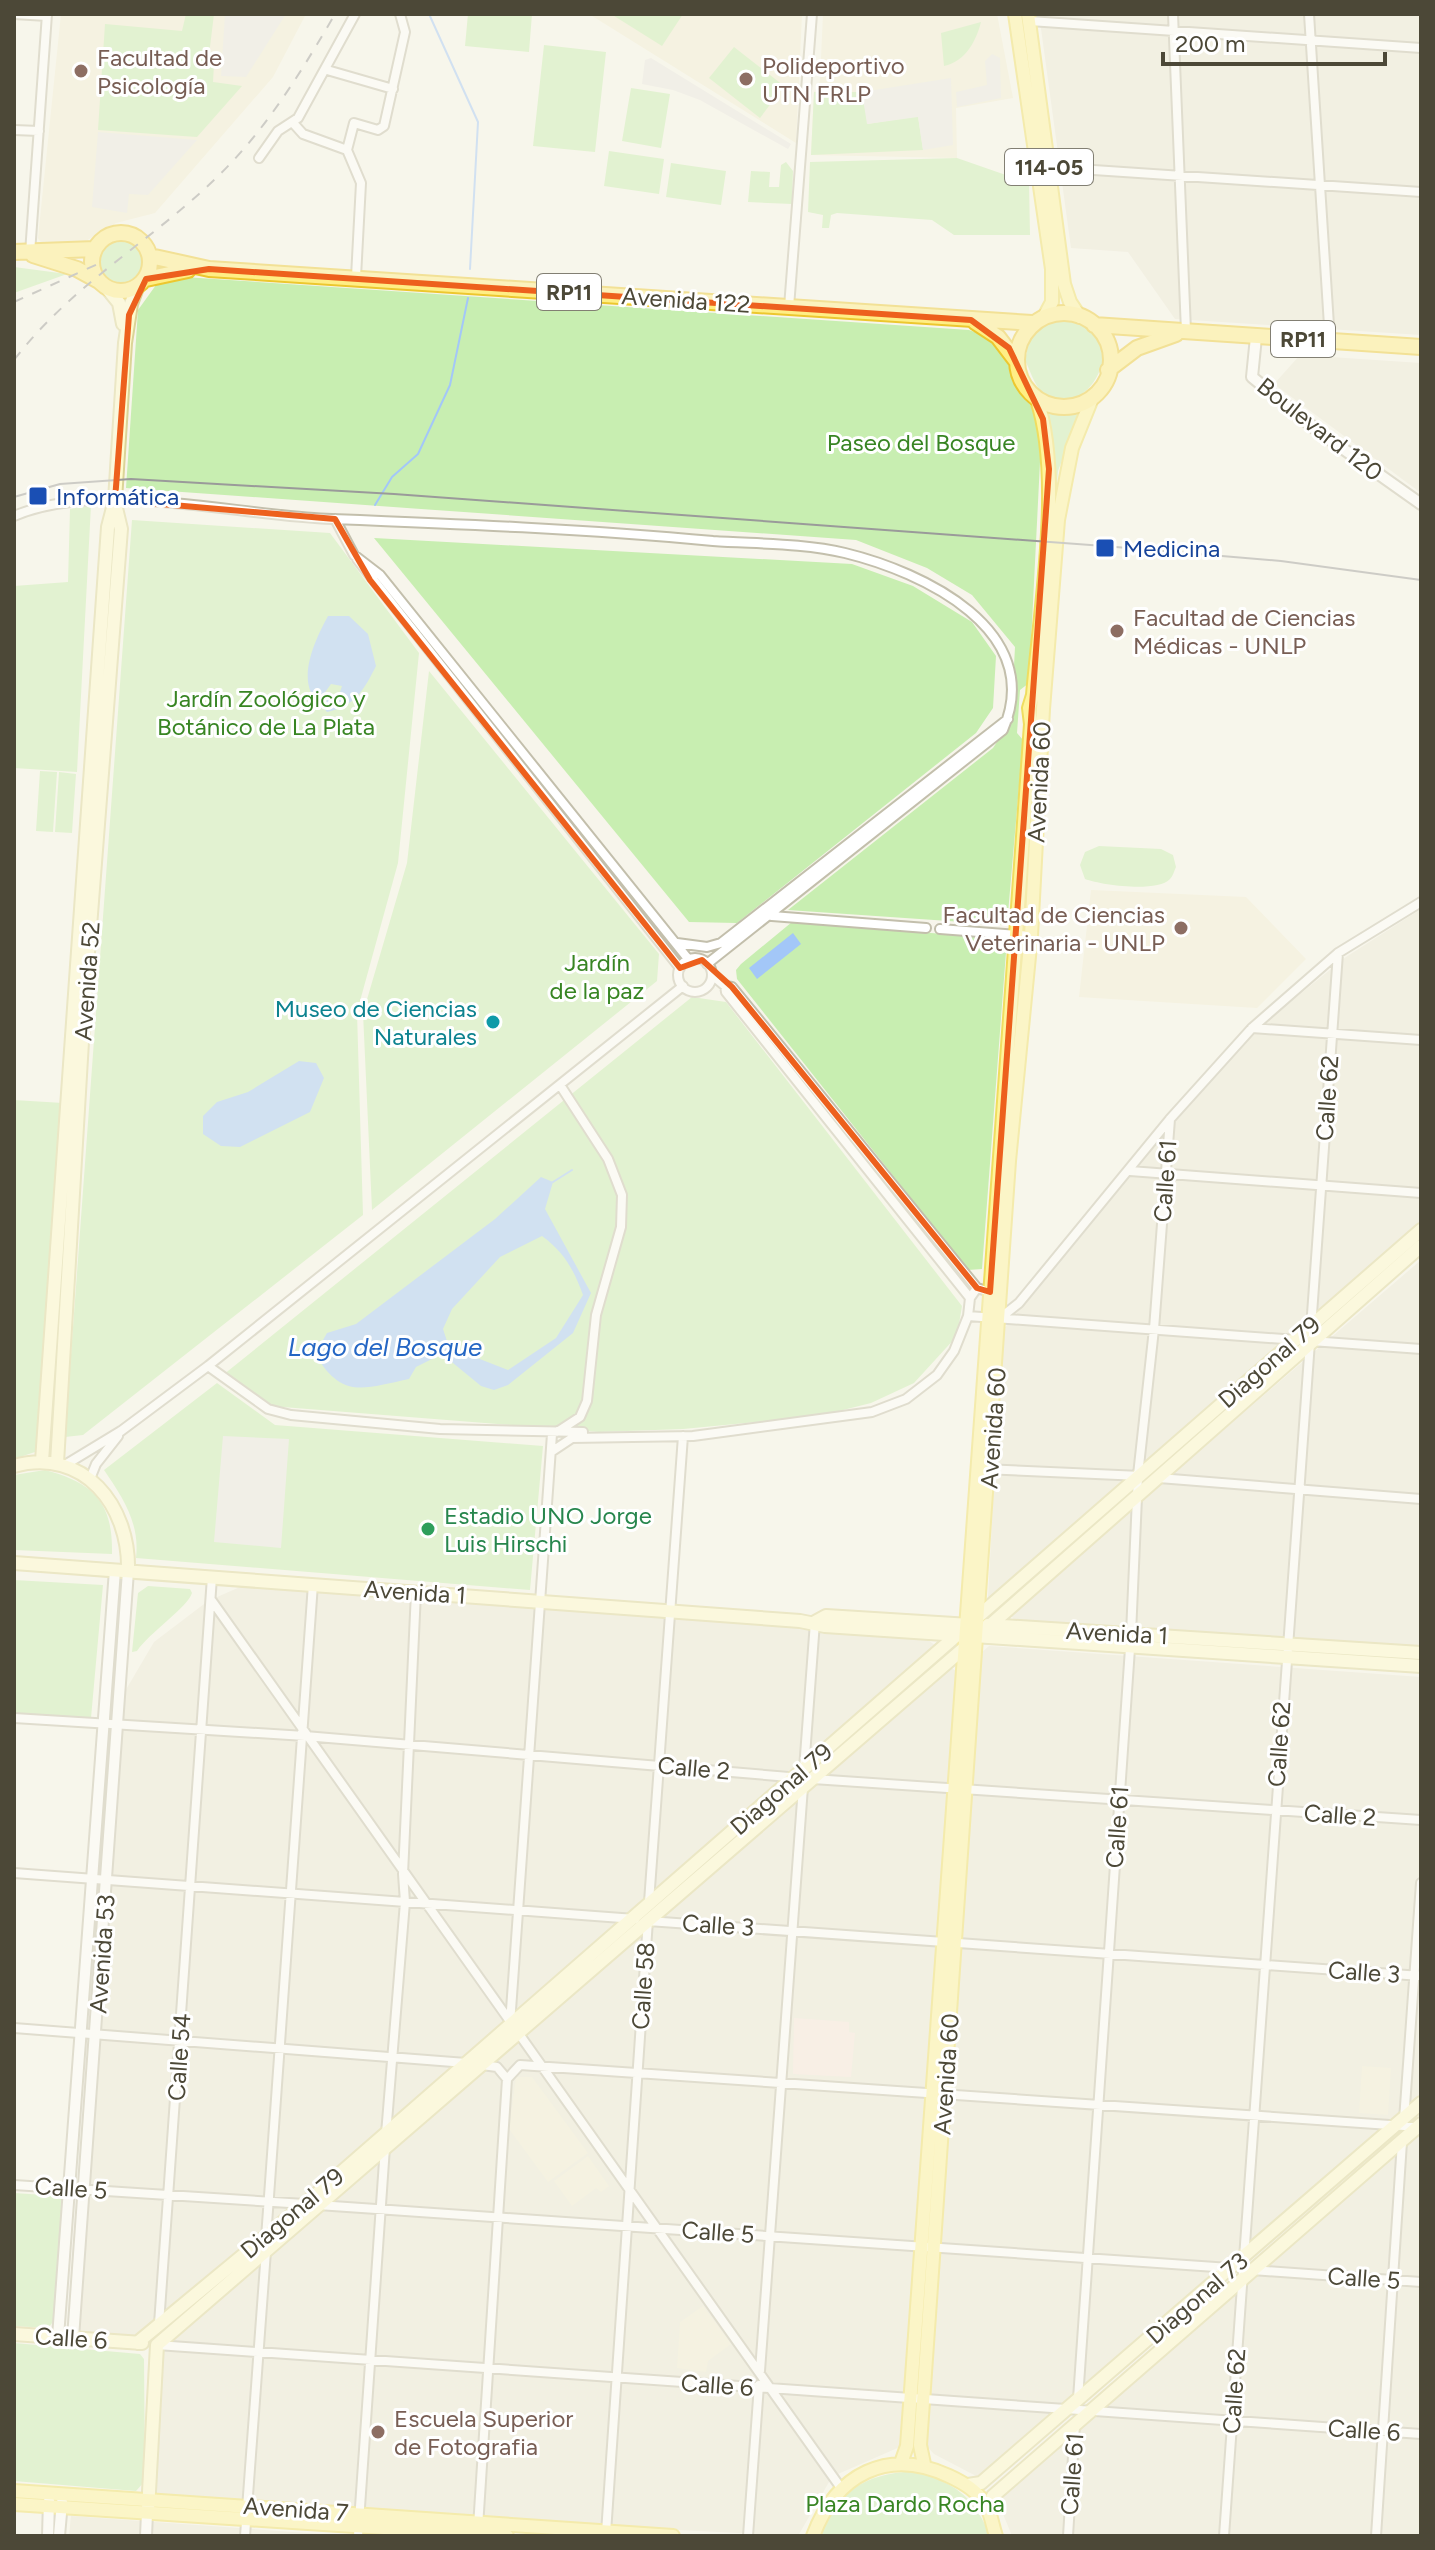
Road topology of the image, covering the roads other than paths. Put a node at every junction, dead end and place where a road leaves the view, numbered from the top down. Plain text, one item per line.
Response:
1 (14, 14) edge
2 (355, 14) edge
3 (400, 14) edge
4 (812, 14) edge
5 (1015, 14) edge
6 (1173, 14) edge
7 (1309, 14) edge
8 (47, 15) edge
9 (1029, 18) edge
10 (1174, 31) junction
11 (1311, 42) junction
12 (1421, 48) edge
13 (327, 70) junction
14 (393, 89) junction
15 (294, 124) junction
16 (14, 130) edge
17 (39, 131) junction
18 (347, 150) junction
19 (259, 158) dead end
20 (1049, 167) junction
21 (1180, 175) junction
22 (1320, 184) junction
23 (1421, 192) edge
24 (95, 249) junction
25 (14, 252) edge
26 (30, 253) junction
27 (150, 256) junction
28 (209, 269) junction
29 (356, 277) junction
30 (142, 282) junction
31 (103, 284) junction
32 (789, 307) junction
33 (1080, 317) junction
34 (1039, 319) junction
35 (971, 320) junction
36 (1094, 325) junction
37 (1185, 331) junction
38 (1256, 337) junction
39 (1330, 341) junction
40 (125, 343) junction
41 (1421, 347) edge
42 (1017, 362) junction
43 (1108, 370) junction
44 (1093, 396) junction
45 (1037, 400) junction
46 (115, 500) junction
47 (1421, 504) edge
48 (14, 516) edge
49 (331, 519) junction
50 (354, 555) junction
51 (1008, 719) junction
52 (1421, 902) edge
53 (771, 916) junction
54 (926, 928) dead end
55 (940, 929) dead end
56 (1016, 935) junction
57 (1031, 936) junction
58 (676, 942) junction
59 (1338, 953) junction
60 (689, 960) junction
61 (707, 964) junction
62 (680, 968) junction
63 (712, 975) junction
64 (683, 986) junction
65 (725, 986) junction
66 (1252, 1028) junction
67 (1332, 1034) junction
68 (1421, 1040) edge
69 (560, 1085) junction
70 (1170, 1119) junction
71 (1130, 1171) junction
72 (1166, 1174) junction
73 (1321, 1185) junction
74 (1421, 1193) edge
75 (1421, 1230) edge
76 (1421, 1246) edge
77 (983, 1290) junction
78 (970, 1298) junction
79 (968, 1316) junction
80 (995, 1317) junction
81 (1310, 1326) junction
82 (1154, 1329) junction
83 (1293, 1340) junction
84 (1310, 1344) junction
85 (1421, 1349) edge
86 (208, 1366) junction
87 (121, 1431) junction
88 (552, 1434) junction
89 (591, 1436) junction
90 (683, 1436) junction
91 (551, 1453) junction
92 (42, 1461) junction
93 (61, 1464) junction
94 (14, 1466) edge
95 (983, 1469) junction
96 (1138, 1475) junction
97 (1157, 1478) junction
98 (90, 1479) junction
99 (1298, 1490) junction
100 (1138, 1495) junction
101 (1421, 1499) edge
102 (14, 1563) edge
103 (122, 1570) junction
104 (212, 1577) junction
105 (313, 1584) junction
106 (416, 1592) junction
107 (212, 1601) junction
108 (541, 1602) junction
109 (671, 1611) junction
110 (815, 1622) junction
111 (972, 1630) junction
112 (1131, 1640) junction
113 (1286, 1650) junction
114 (1421, 1653) edge
115 (1421, 1666) edge
116 (14, 1718) edge
117 (105, 1724) junction
118 (118, 1725) junction
119 (202, 1731) junction
120 (305, 1736) junction
121 (410, 1746) junction
122 (531, 1753) junction
123 (660, 1765) junction
124 (804, 1778) junction
125 (960, 1789) junction
126 (1119, 1800) junction
127 (1275, 1810) junction
128 (1421, 1820) edge
129 (14, 1873) edge
130 (403, 1874) junction
131 (93, 1879) junction
132 (107, 1880) junction
133 (1421, 1883) edge
134 (189, 1886) junction
135 (291, 1893) junction
136 (405, 1902) junction
137 (424, 1904) junction
138 (649, 1905) junction
139 (520, 1911) junction
140 (634, 1919) junction
141 (648, 1921) junction
142 (792, 1930) junction
143 (949, 1942) junction
144 (1108, 1954) junction
145 (1264, 1965) junction
146 (1418, 1976) edge
147 (14, 2028) edge
148 (513, 2029) junction
149 (82, 2033) junction
150 (96, 2034) junction
151 (180, 2041) junction
152 (279, 2048) junction
153 (394, 2057) junction
154 (466, 2063) junction
155 (481, 2065) junction
156 (540, 2067) junction
157 (637, 2074) junction
158 (507, 2079) junction
159 (781, 2084) junction
160 (938, 2095) junction
161 (1421, 2103) edge
162 (1097, 2105) junction
163 (1254, 2116) junction
164 (1400, 2123) junction
165 (1420, 2126) edge
166 (386, 2133) junction
167 (1402, 2141) junction
168 (385, 2150) junction
169 (14, 2185) edge
170 (72, 2188) junction
171 (85, 2189) junction
172 (629, 2192) junction
173 (169, 2195) junction
174 (269, 2202) junction
175 (305, 2204) junction
176 (322, 2205) junction
177 (383, 2209) junction
178 (499, 2217) junction
179 (626, 2226) junction
180 (655, 2228) junction
181 (266, 2235) junction
182 (770, 2236) junction
183 (926, 2247) junction
184 (266, 2253) junction
185 (1086, 2258) junction
186 (1242, 2269) junction
187 (1391, 2280) junction
188 (1421, 2282) edge
189 (159, 2323) junction
190 (14, 2334) edge
191 (58, 2337) junction
192 (73, 2338) junction
193 (137, 2343) junction
194 (157, 2345) junction
195 (258, 2352) junction
196 (371, 2360) junction
197 (489, 2369) junction
198 (760, 2372) junction
199 (615, 2377) junction
200 (759, 2387) junction
201 (772, 2388) junction
202 (916, 2398) junction
203 (1077, 2411) junction
204 (1232, 2421) junction
205 (1383, 2431) junction
206 (1421, 2434) edge
207 (913, 2446) junction
208 (901, 2463) junction
209 (924, 2464) junction
210 (975, 2484) junction
211 (841, 2488) junction
212 (14, 2491) edge
213 (56, 2501) junction
214 (990, 2502) junction
215 (14, 2504) edge
216 (148, 2507) junction
217 (246, 2512) junction
218 (359, 2525) edge
219 (478, 2531) edge
220 (606, 2534) edge
221 (48, 2536) edge
222 (59, 2536) edge
223 (146, 2536) edge
224 (245, 2536) edge
225 (507, 2536) edge
226 (673, 2536) edge
227 (748, 2536) edge
228 (813, 2536) edge
229 (996, 2536) edge
230 (1068, 2536) edge
231 (1224, 2536) edge
232 (1376, 2536) edge

1 - 8 street
2 - 13 street
3 - 14 street
4 - 32 street
5 - 34 main road, 114-05
6 - 10 street
7 - 11 street
8 - 17 street
9 - 10 street
9 - 20 main road, 114-05
10 - 11 street
10 - 21 street
11 - 12 street
11 - 22 street
13 - 14 street
13 - 15 street
14 - 18 street
15 - 18 street
15 - 19 street
16 - 17 street
17 - 26 street
18 - 29 street
20 - 21 street
20 - 33 main road, 114-05
21 - 22 street
21 - 37 street
22 - 23 street
22 - 39 street
24 - 26 highway, RP11
24 - 27 highway, RP11
24 - 31 highway
25 - 26 highway, RP11
26 - 31 highway, RP11
27 - 28 highway, Avenida 122 / RP11
27 - 30 highway
28 - 29 highway, Avenida 122 / RP11
28 - 30 highway, Avenida 122 / RP11
29 - 32 highway, Avenida 122 / RP11
30 - 31 highway, RP11
30 - 40 main road, Avenida 52
31 - 40 main road, Avenida 52
32 - 35 highway, Avenida 122 / RP11
33 - 34 highway, RP11
33 - 36 highway, RP11
34 - 35 highway, Avenida 122 / RP11
34 - 42 highway
35 - 42 highway
36 - 37 highway, RP11
36 - 43 highway
37 - 38 highway, RP11
37 - 43 highway, RP11
38 - 39 highway, RP11
38 - 47 street, Boulevard 120
39 - 41 highway, RP11
40 - 46 main road, Avenida 52
42 - 45 highway
43 - 44 highway, RP11
44 - 45 highway
44 - 57 main road, Avenida 60
45 - 56 main road, Avenida 60
46 - 48 street
46 - 49 street
46 - 92 main road, Avenida 52
46 - 93 main road, Avenida 52
49 - 50 street
49 - 51 street
50 - 58 street
50 - 62 street
51 - 53 street
51 - 58 street
52 - 59 street
53 - 54 street
53 - 61 street
55 - 56 street
56 - 57 street
56 - 77 main road, Avenida 60
57 - 80 main road, Avenida 60
58 - 60 street
59 - 66 street
59 - 67 street, Calle 62
60 - 61 street
60 - 62 street
61 - 63 street
62 - 64 street
63 - 64 street
63 - 65 street
64 - 69 street
65 - 77 street
65 - 78 street
66 - 67 street
66 - 70 street
67 - 68 street
67 - 73 street, Calle 62
69 - 86 street
69 - 88 street
70 - 71 street
70 - 72 street, Calle 61
71 - 72 street
71 - 80 street
72 - 73 street
72 - 82 street, Calle 61
73 - 74 street
73 - 81 street, Calle 62
75 - 81 main road, Diagonal 79
76 - 84 main road, Diagonal 79
77 - 78 street
77 - 80 main road, Avenida 60
78 - 79 street
79 - 80 street
79 - 90 street
80 - 82 street
80 - 95 main road, Avenida 60
81 - 83 main road, Diagonal 79
81 - 84 street, Calle 62
82 - 83 street
82 - 96 street, Calle 61
83 - 84 street
83 - 96 main road, Diagonal 79
84 - 85 street
84 - 97 main road, Diagonal 79
84 - 99 street, Calle 62
86 - 87 street
86 - 88 street
87 - 93 street
87 - 98 street
88 - 89 street
88 - 91 street
89 - 90 street
89 - 91 street
90 - 109 street, Calle 58
91 - 108 street
92 - 93 main road
92 - 94 main road
93 - 98 main road
95 - 96 street
95 - 111 main road, Avenida 60
96 - 97 street
96 - 100 street, Calle 61
96 - 111 main road, Diagonal 79
97 - 99 street
97 - 100 main road, Diagonal 79
98 - 103 main road
99 - 101 street
99 - 113 street, Calle 62
100 - 111 main road, Diagonal 79
100 - 112 street, Calle 61
102 - 103 main road, Avenida 1
103 - 104 main road, Avenida 1
103 - 117 street, Avenida 53
103 - 118 street, Avenida 53
104 - 105 main road, Avenida 1
104 - 107 street, Calle 54
105 - 106 main road, Avenida 1
105 - 120 street
106 - 108 main road, Avenida 1
106 - 121 street
107 - 119 street, Calle 54
107 - 120 street
108 - 109 main road, Avenida 1
108 - 122 street
109 - 110 main road, Avenida 1
109 - 123 street, Calle 58
110 - 111 main road, Avenida 1
110 - 124 street
111 - 112 main road, Avenida 1
111 - 124 main road, Diagonal 79
111 - 125 main road, Avenida 60
112 - 113 main road, Avenida 1
112 - 126 street, Calle 61
113 - 114 main road, Avenida 1
113 - 115 main road, Avenida 1
113 - 127 street, Calle 62
116 - 117 street, Calle 2
117 - 118 street, Calle 2
117 - 131 street, Avenida 53
118 - 119 street, Calle 2
118 - 132 street, Avenida 53
119 - 120 street, Calle 2
119 - 134 street, Calle 54
120 - 121 street, Calle 2
120 - 130 street
120 - 135 street
121 - 122 street, Calle 2
121 - 130 street
122 - 123 street, Calle 2
122 - 139 street
123 - 124 street, Calle 2
123 - 138 street, Calle 58
124 - 125 street, Calle 2
124 - 138 main road, Diagonal 79
124 - 141 main road, Diagonal 79
124 - 142 street
125 - 126 street, Calle 2
125 - 143 main road, Avenida 60
126 - 127 street, Calle 2
126 - 144 street, Calle 61
127 - 128 street, Calle 2
127 - 145 street, Calle 62
129 - 131 street, Calle 3
130 - 136 street
130 - 137 street
131 - 132 street, Calle 3
131 - 149 street, Avenida 53
132 - 134 street, Calle 3
132 - 150 street, Avenida 53
133 - 146 street
134 - 135 street, Calle 3
134 - 151 street, Calle 54
135 - 136 street, Calle 3
135 - 152 street
136 - 137 street, Calle 3
136 - 153 street
137 - 139 street, Calle 3
137 - 148 street
138 - 140 main road, Diagonal 79
138 - 141 street, Calle 58
139 - 140 street, Calle 3
139 - 148 street
140 - 141 street, Calle 3
140 - 148 main road, Diagonal 79
141 - 142 street, Calle 3
141 - 148 main road, Diagonal 79
141 - 157 street, Calle 58
142 - 143 street, Calle 3
142 - 159 street
143 - 144 street, Calle 3
143 - 160 main road, Avenida 60
144 - 145 street, Calle 3
144 - 162 street, Calle 61
145 - 146 street, Calle 3
145 - 163 street, Calle 62
146 - 164 street
147 - 149 street
148 - 154 main road, Diagonal 79
148 - 155 main road, Diagonal 79
148 - 156 street
149 - 150 street
149 - 170 street, Avenida 53
150 - 151 street
150 - 171 street, Avenida 53
151 - 152 street
151 - 173 street, Calle 54
152 - 153 street
152 - 174 street
153 - 154 street
153 - 166 street
154 - 166 main road, Diagonal 79
155 - 158 street
155 - 168 main road, Diagonal 79
156 - 157 street
156 - 158 street
156 - 172 street
157 - 159 street
157 - 172 street, Calle 58
158 - 178 street
159 - 160 street
159 - 182 street
160 - 162 street
160 - 183 main road, Avenida 60
161 - 164 main road, Diagonal 73
162 - 163 street
162 - 185 street, Calle 61
163 - 164 street
163 - 186 street, Calle 62
164 - 165 street
164 - 167 street
164 - 186 main road, Diagonal 73
165 - 167 main road, Diagonal 73
166 - 168 street
166 - 175 main road, Diagonal 79
167 - 186 main road, Diagonal 73
167 - 187 street
168 - 176 main road, Diagonal 79
168 - 177 street
169 - 170 street, Calle 5
170 - 171 street, Calle 5
170 - 191 street, Avenida 53
171 - 173 street, Calle 5
171 - 192 street, Avenida 53
172 - 179 street, Calle 58
172 - 180 street
173 - 174 street, Calle 5
173 - 189 street, Calle 54
174 - 175 street, Calle 5
174 - 181 street
175 - 176 street, Calle 5
175 - 181 main road, Diagonal 79
176 - 177 street, Calle 5
176 - 184 main road, Diagonal 79
177 - 178 street, Calle 5
177 - 196 street
178 - 179 street, Calle 5
178 - 197 street
179 - 180 street, Calle 5
179 - 199 street, Calle 58
180 - 182 street, Calle 5
180 - 198 street
181 - 184 street
181 - 189 main road, Diagonal 79
182 - 183 street, Calle 5
182 - 198 street
183 - 185 street, Calle 5
183 - 202 main road, Avenida 60
184 - 194 main road, Diagonal 79
184 - 195 street
185 - 186 street, Calle 5
185 - 203 street, Calle 61
186 - 187 street, Calle 5
186 - 203 main road, Diagonal 73
186 - 204 street, Calle 62
187 - 188 street, Calle 5
187 - 205 street
189 - 193 main road, Diagonal 79
189 - 194 street, Calle 54
190 - 191 main road, Calle 6
191 - 192 main road, Calle 6
192 - 193 main road, Calle 6
193 - 194 main road, Calle 6
194 - 195 street, Calle 6
194 - 216 main road, Calle 54
195 - 196 street, Calle 6
195 - 217 street
196 - 197 street, Calle 6
196 - 218 street
197 - 199 street, Calle 6
197 - 219 street
198 - 200 street
198 - 201 street
199 - 200 street, Calle 6
199 - 220 street, Calle 58
200 - 201 street, Calle 6
200 - 227 street
201 - 202 street, Calle 6
201 - 211 street
202 - 203 street, Calle 6
202 - 207 main road, Avenida 60
203 - 204 street, Calle 6
203 - 210 main road, Diagonal 73
203 - 214 main road, Diagonal 73
203 - 230 street, Calle 61
204 - 205 street, Calle 6
204 - 231 street, Calle 62
205 - 206 street, Calle 6
205 - 232 street
207 - 208 main road, Avenida 60
207 - 209 main road, Avenida 60
208 - 209 main road
208 - 211 main road
209 - 210 main road
210 - 214 main road
211 - 228 main road
212 - 213 main road, Avenida 7
213 - 215 main road, Avenida 7
213 - 216 main road, Avenida 7
213 - 221 street
213 - 222 street
214 - 229 main road
216 - 217 main road, Avenida 7
216 - 223 street, Calle 54
217 - 218 main road, Avenida 7
217 - 224 street
218 - 219 main road, Avenida 7
219 - 220 main road, Avenida 7
219 - 225 main road, Avenida 7
220 - 226 main road, Avenida 7

